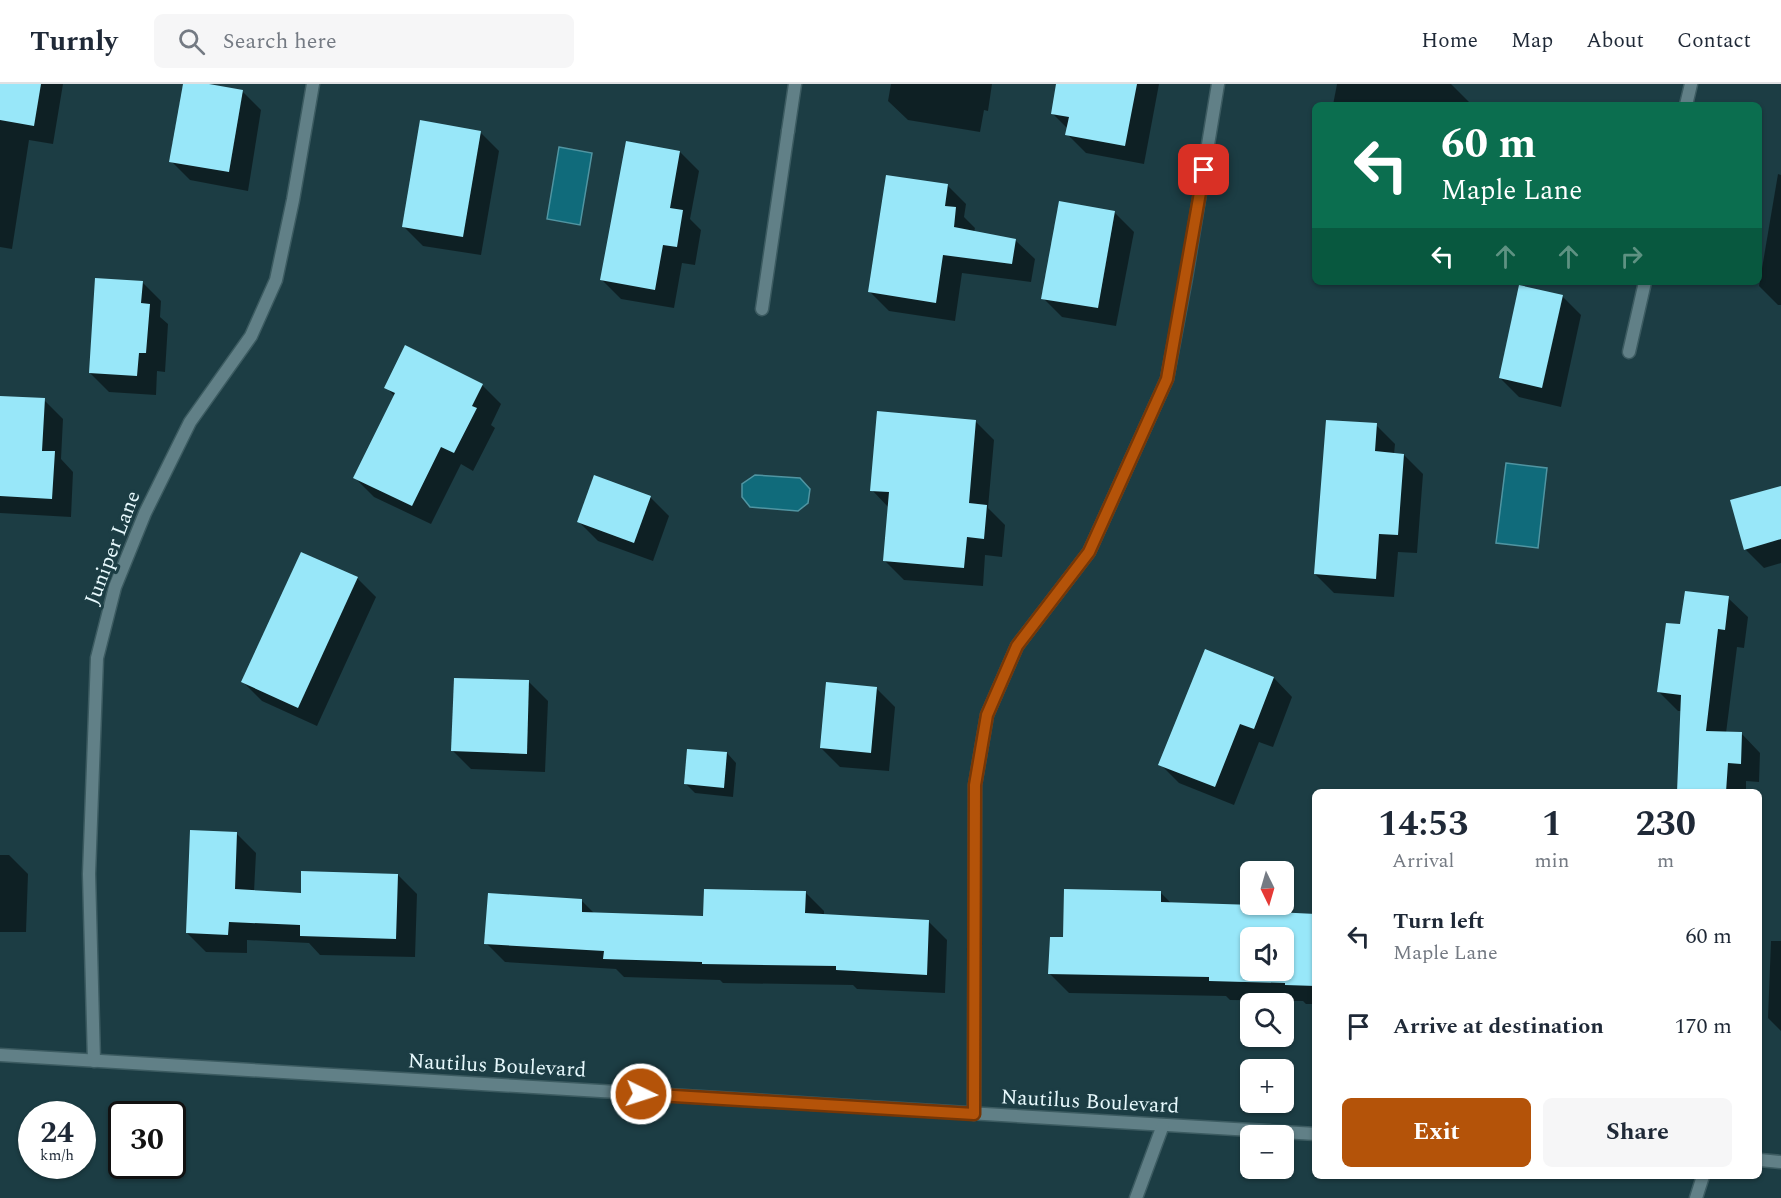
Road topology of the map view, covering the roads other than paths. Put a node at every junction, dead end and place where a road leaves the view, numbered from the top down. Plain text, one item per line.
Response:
1 (313, 84) edge
2 (795, 84) edge
3 (1218, 84) edge
4 (1691, 84) edge
5 (1687, 102) edge
6 (1644, 285) edge
7 (762, 309) dead end
8 (1629, 352) dead end
9 (0, 1055) edge
10 (94, 1061) junction
11 (974, 1114) junction
12 (1163, 1125) junction
13 (1312, 1134) edge
14 (1762, 1160) edge
15 (1781, 1162) edge
16 (1702, 1179) edge
17 (1136, 1198) edge
18 (1695, 1198) edge

1 - 10 street, Juniper Lane
2 - 7 street
3 - 11 street
4 - 5 street
6 - 8 street
9 - 10 street, Nautilus Boulevard
10 - 11 street, Nautilus Boulevard
11 - 12 street, Nautilus Boulevard
12 - 13 street, Nautilus Boulevard
12 - 17 street
14 - 15 street
16 - 18 street

